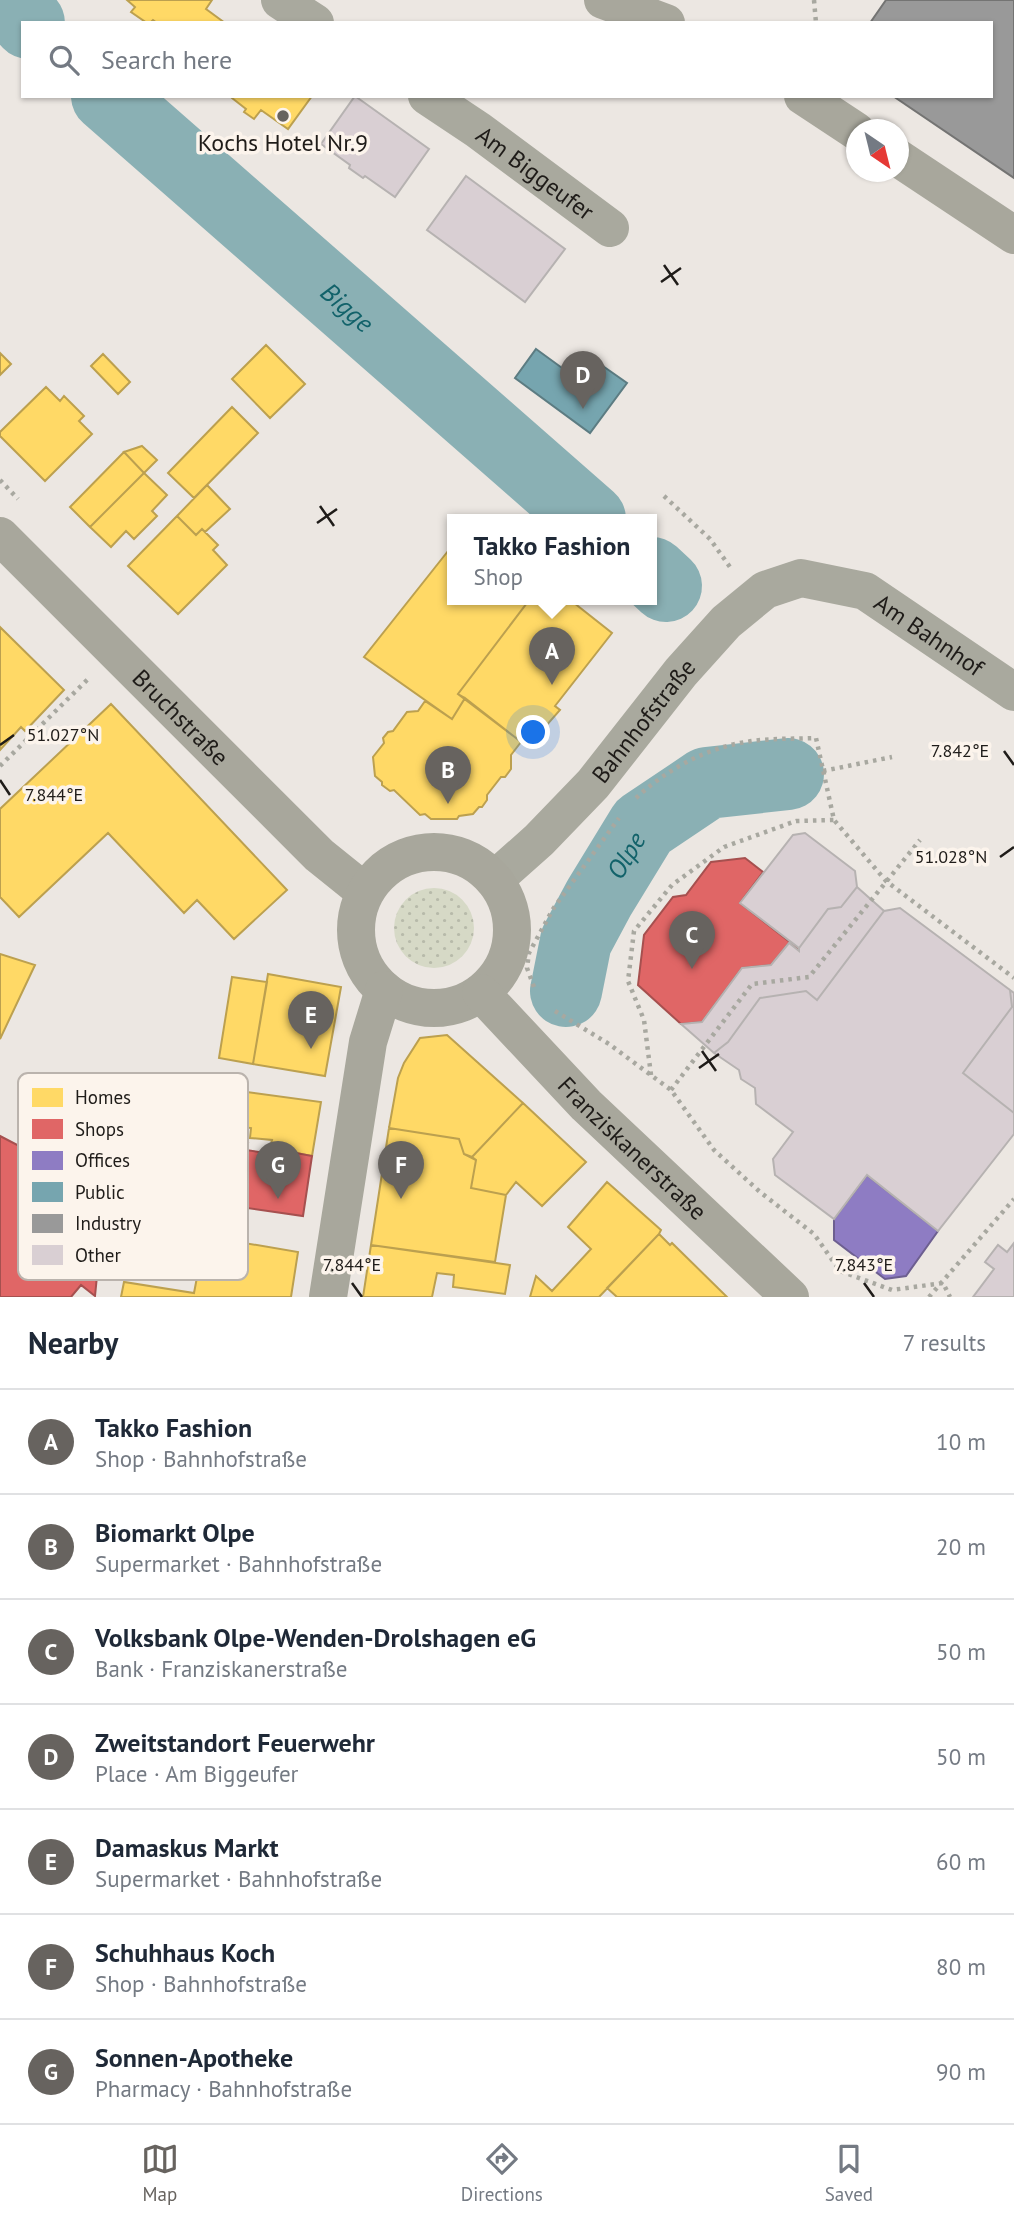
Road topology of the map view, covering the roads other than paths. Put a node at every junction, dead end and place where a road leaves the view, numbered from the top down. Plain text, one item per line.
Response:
1 (280, 0) edge
2 (603, 0) edge
3 (311, 21) edge
4 (661, 21) edge
5 (430, 98) edge
6 (806, 98) edge
7 (846, 124) edge
8 (909, 165) edge
9 (610, 228) dead end
10 (1014, 235) edge
11 (0, 536) edge
12 (801, 578) joint
13 (1014, 692) edge
14 (494, 880) junction
15 (365, 892) junction
16 (384, 990) junction
17 (481, 993) junction
18 (328, 1297) edge
19 (790, 1297) edge

1 - 3 street
2 - 4 street
5 - 9 street, Am Biggeufer
6 - 7 street
8 - 10 street
11 - 15 street, Bruchstraße
12 - 13 street, Am Bahnhof
12 - 14 street, Bahnhofstraße
14 - 15 street
14 - 17 street
15 - 16 street
16 - 17 street
16 - 18 street
17 - 19 street, Franziskanerstraße

